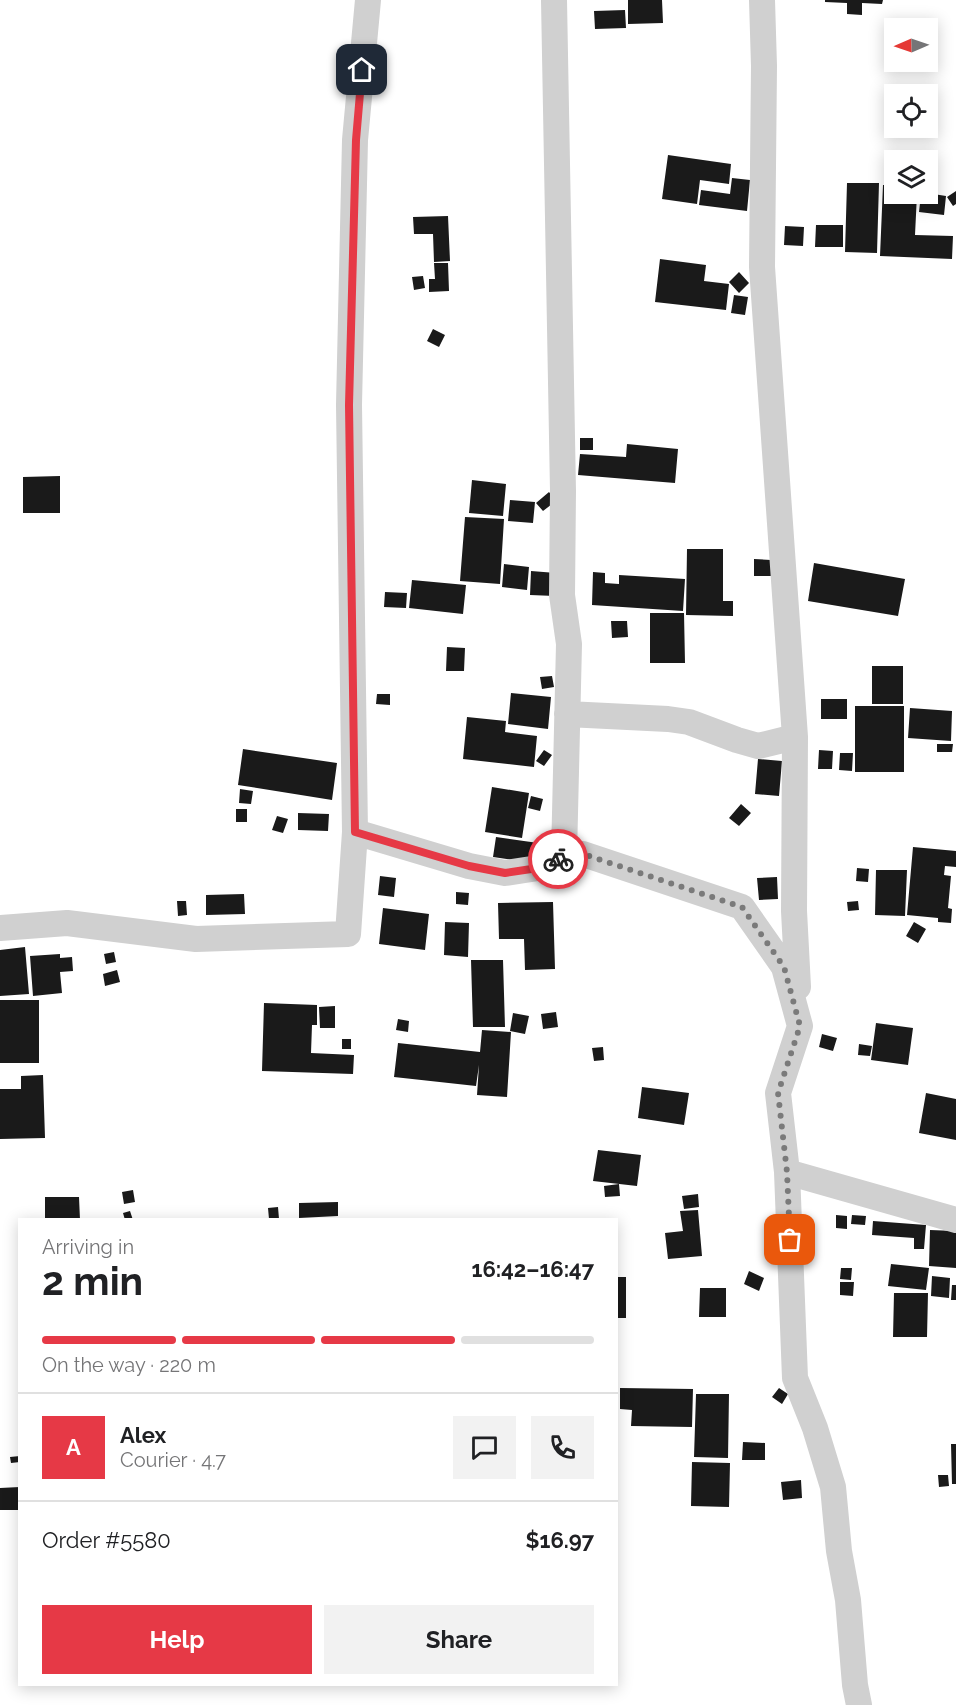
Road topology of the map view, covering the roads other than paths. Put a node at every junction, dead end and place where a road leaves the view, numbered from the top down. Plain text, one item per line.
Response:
1 (368, 0) edge
2 (554, 0) edge
3 (762, 0) edge
4 (567, 714) junction
5 (795, 737) junction
6 (355, 832) junction
7 (564, 856) junction
8 (0, 928) edge
9 (800, 1026) junction
10 (787, 1172) junction
11 (956, 1220) edge
12 (859, 1705) edge

1 - 6 street
2 - 4 street
3 - 5 street
4 - 5 street
4 - 7 street
5 - 9 street
6 - 7 street
6 - 8 street
7 - 9 street
9 - 10 street
10 - 11 street
10 - 12 street

